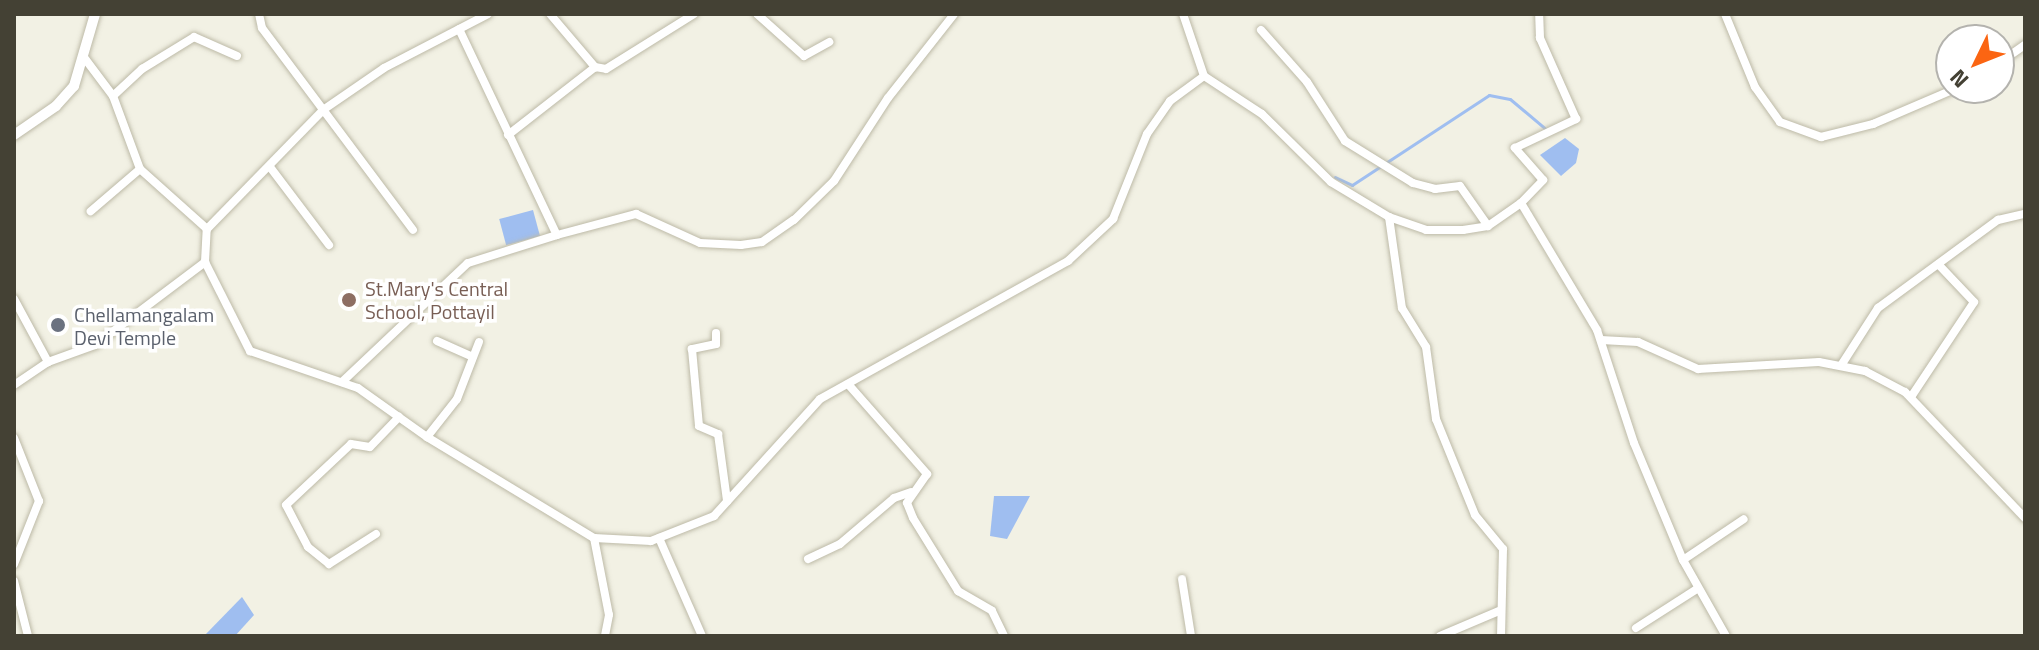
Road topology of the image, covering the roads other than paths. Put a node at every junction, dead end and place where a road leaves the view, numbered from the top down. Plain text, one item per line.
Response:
1 (95, 14) edge
2 (259, 14) edge
3 (488, 14) edge
4 (550, 14) edge
5 (694, 14) edge
6 (757, 14) edge
7 (954, 14) edge
8 (1183, 14) edge
9 (1539, 14) edge
10 (1725, 14) edge
11 (459, 29) junction
12 (1261, 30) dead end
13 (829, 42) dead end
14 (83, 56) junction
15 (237, 56) dead end
16 (595, 67) junction
17 (1204, 76) junction
18 (113, 96) junction
19 (1935, 101) edge
20 (323, 110) junction
21 (14, 135) edge
22 (508, 135) junction
23 (270, 167) junction
24 (140, 169) junction
25 (1521, 203) junction
26 (91, 211) dead end
27 (2025, 214) edge
28 (1389, 217) junction
29 (1488, 226) junction
30 (207, 229) junction
31 (413, 230) dead end
32 (557, 235) junction
33 (329, 245) dead end
34 (205, 262) junction
35 (1938, 264) junction
36 (14, 299) edge
37 (716, 333) dead end
38 (1601, 340) junction
39 (437, 341) dead end
40 (479, 342) dead end
41 (473, 357) junction
42 (48, 362) junction
43 (1842, 364) junction
44 (342, 382) junction
45 (848, 384) junction
46 (14, 385) edge
47 (1911, 397) junction
48 (399, 417) junction
49 (427, 437) junction
50 (14, 438) edge
51 (911, 492) junction
52 (727, 501) junction
53 (2025, 518) edge
54 (1744, 519) dead end
55 (376, 534) dead end
56 (594, 538) junction
57 (659, 538) junction
58 (16, 554) edge
59 (808, 559) dead end
60 (1683, 560) junction
61 (14, 564) edge
62 (1182, 579) dead end
63 (14, 581) edge
64 (1697, 589) junction
65 (1499, 611) junction
66 (1636, 628) dead end
67 (28, 636) edge
68 (605, 636) edge
69 (702, 636) edge
70 (1004, 636) edge
71 (1191, 636) edge
72 (1440, 636) edge
73 (1501, 636) edge
74 (1726, 636) edge

1 - 14 street
2 - 20 street
3 - 11 street
4 - 16 street
5 - 16 street
6 - 13 street
7 - 32 street
8 - 17 street
9 - 25 street
10 - 19 street
11 - 20 street
11 - 22 street
12 - 29 street
14 - 18 street
14 - 21 street
15 - 18 street
16 - 22 street
17 - 28 street
17 - 45 street
18 - 24 street
20 - 23 street
20 - 31 street
22 - 32 street
23 - 30 street
23 - 33 street
24 - 26 street
24 - 30 street
25 - 29 street
25 - 38 street
27 - 35 street
28 - 29 street
28 - 65 street
30 - 34 street
32 - 44 street
34 - 42 street
34 - 44 street
35 - 43 street
35 - 47 street
36 - 42 street
37 - 52 street
38 - 43 street
38 - 60 street
39 - 41 street
40 - 41 street
41 - 49 street
42 - 46 street
43 - 47 street
44 - 48 street
45 - 51 street
45 - 52 street
47 - 53 street
48 - 49 street
48 - 55 street
49 - 56 street
50 - 58 street
51 - 59 street
51 - 70 street
52 - 57 street
54 - 60 street
56 - 57 street
56 - 68 street
57 - 69 street
58 - 61 street
60 - 64 street
62 - 71 street
63 - 67 street
64 - 66 street
64 - 74 street
65 - 72 street
65 - 73 street

